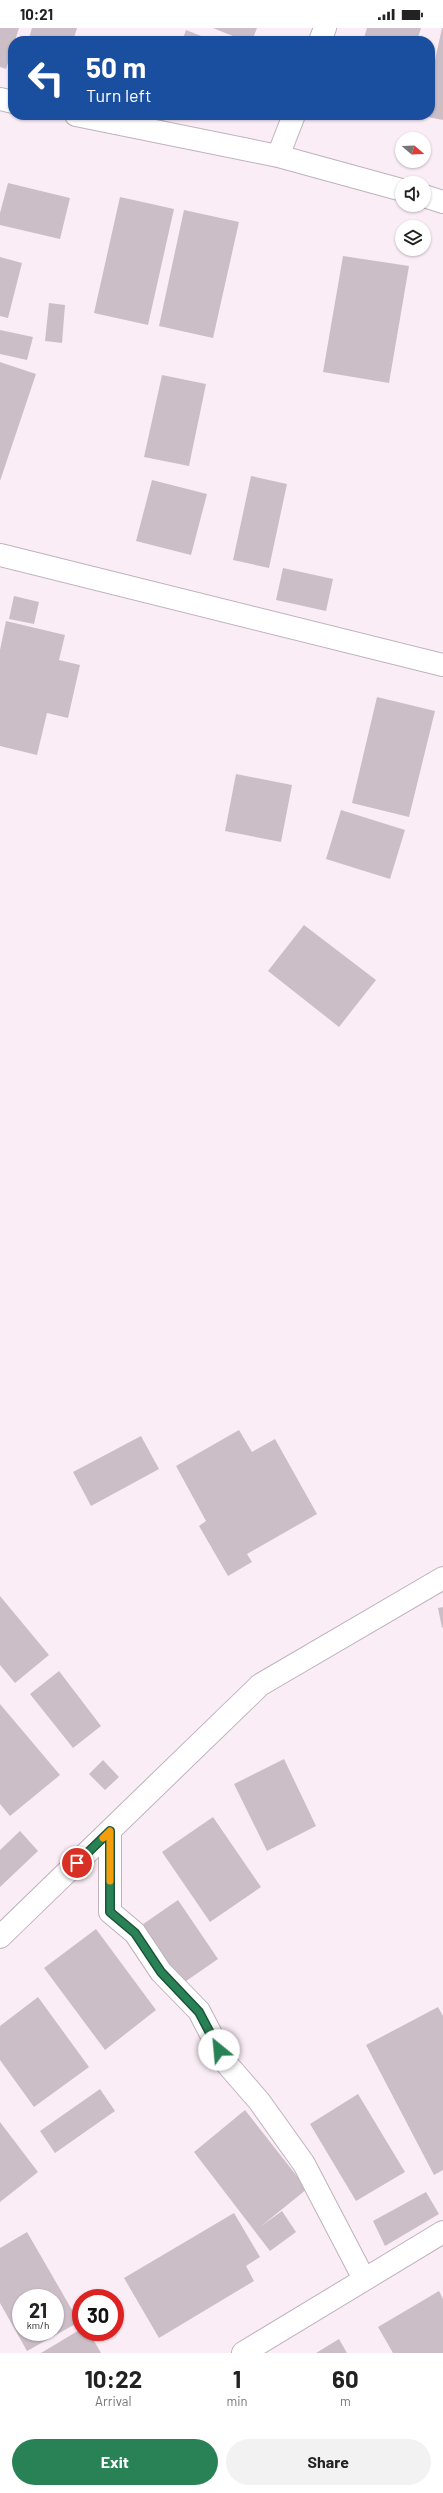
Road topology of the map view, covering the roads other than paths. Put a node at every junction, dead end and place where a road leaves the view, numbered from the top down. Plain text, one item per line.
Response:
1 (101, 120) edge
2 (292, 120) edge
3 (278, 156) junction
4 (395, 188) edge
5 (431, 198) edge
6 (443, 202) edge
7 (0, 555) edge
8 (443, 665) edge
9 (443, 1578) edge
10 (110, 1831) junction
11 (0, 1937) edge
12 (443, 2232) edge
13 (364, 2279) junction
14 (243, 2353) edge

1 - 3 street
2 - 3 street
3 - 4 street
5 - 6 street
7 - 8 street
9 - 10 street
10 - 11 street
10 - 13 street
12 - 13 street
13 - 14 street

